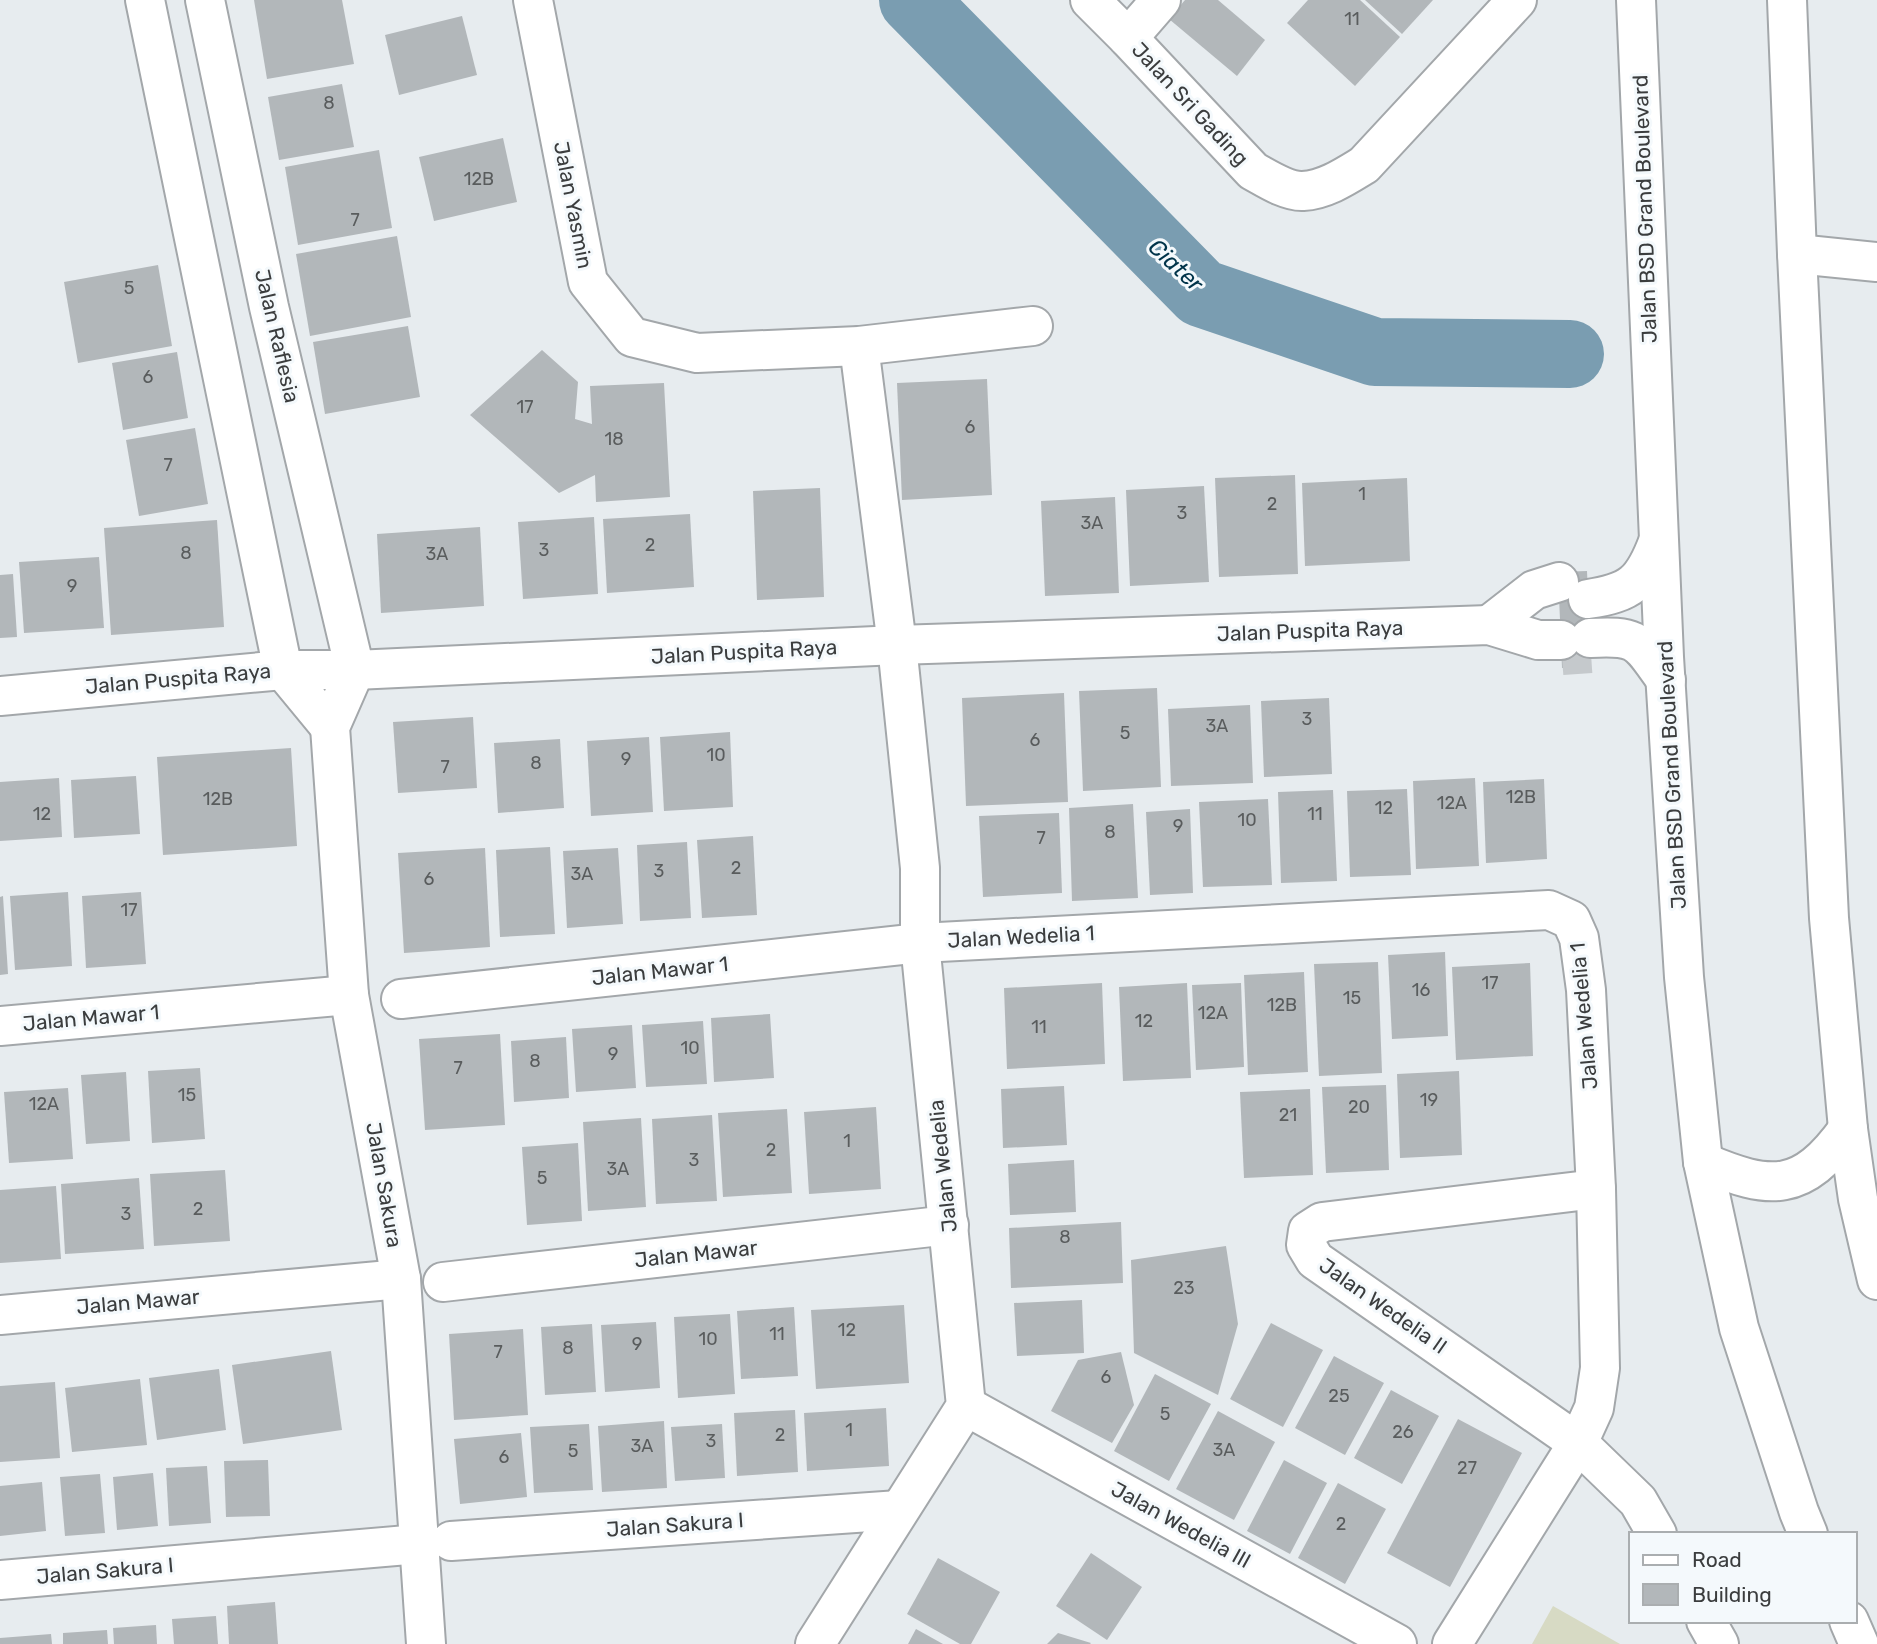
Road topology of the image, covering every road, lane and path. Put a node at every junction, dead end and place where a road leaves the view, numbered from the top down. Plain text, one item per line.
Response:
1 (145, 0) edge
2 (205, 0) edge
3 (533, 0) edge
4 (1090, 0) edge
5 (1161, 0) edge
6 (1517, 0) edge
7 (1636, 0) edge
8 (1787, 0) edge
9 (1128, 38) junction
10 (1797, 254) junction
11 (1877, 262) edge
12 (1033, 326) dead end
13 (859, 346) junction
14 (1658, 542) junction
15 (1489, 625) junction
16 (897, 645) junction
17 (283, 670) junction
18 (355, 670) junction
19 (1666, 680) junction
20 (0, 696) edge
21 (330, 727) junction
22 (920, 943) junction
23 (349, 995) junction
24 (401, 999) dead end
25 (0, 1026) edge
26 (1848, 1129) junction
27 (1703, 1162) junction
28 (1596, 1189) junction
29 (949, 1226) junction
30 (401, 1279) junction
31 (1877, 1280) edge
32 (443, 1282) dead end
33 (0, 1315) edge
34 (966, 1406) junction
35 (1578, 1443) junction
36 (898, 1510) junction
37 (1656, 1532) edge
38 (1807, 1532) edge
39 (435, 1542) junction
40 (0, 1580) edge
41 (1707, 1623) edge
42 (1850, 1623) edge
43 (426, 1644) edge
44 (815, 1644) edge
45 (1397, 1644) edge
46 (1452, 1644) edge
47 (1719, 1644) edge
48 (1859, 1644) edge

1 - 17 street
2 - 18 street, Jalan Raflesia
3 - 13 street, Jalan Yasmin
4 - 9 street, Jalan Sri Gading
5 - 9 street
6 - 9 street, Jalan Sri Gading
7 - 14 street, Jalan BSD Grand Boulevard
8 - 10 street
10 - 11 street
10 - 26 street
12 - 13 street, Jalan Yasmin
13 - 16 street
14 - 15 street
14 - 19 street, Jalan BSD Grand Boulevard
15 - 16 street, Jalan Puspita Raya
15 - 19 street
16 - 18 street, Jalan Puspita Raya
16 - 22 street, Jalan Wedelia
17 - 18 street, Jalan Puspita Raya
17 - 20 street, Jalan Puspita Raya
17 - 21 street
18 - 21 street, Jalan Sakura
19 - 27 street, Jalan BSD Grand Boulevard
21 - 23 street, Jalan Sakura
22 - 24 street, Jalan Mawar 1
22 - 28 street, Jalan Wedelia 1
22 - 29 street, Jalan Wedelia
23 - 25 street, Jalan Mawar 1
23 - 30 street, Jalan Sakura
26 - 27 street
26 - 31 street
27 - 38 street, Jalan BSD Grand Boulevard
28 - 35 street, Jalan Wedelia 1
28 - 35 street, Jalan Wedelia II
29 - 32 street, Jalan Mawar
29 - 34 street, Jalan Wedelia
30 - 33 street, Jalan Mawar
30 - 39 street, Jalan Sakura
34 - 36 street
34 - 45 street, Jalan Wedelia III
35 - 37 street, Jalan Wedelia II
35 - 46 street, Jalan Wedelia 1
36 - 39 street, Jalan Sakura I
36 - 44 street
39 - 40 street, Jalan Sakura I
39 - 43 street, Jalan Sakura
41 - 47 street
42 - 48 street

